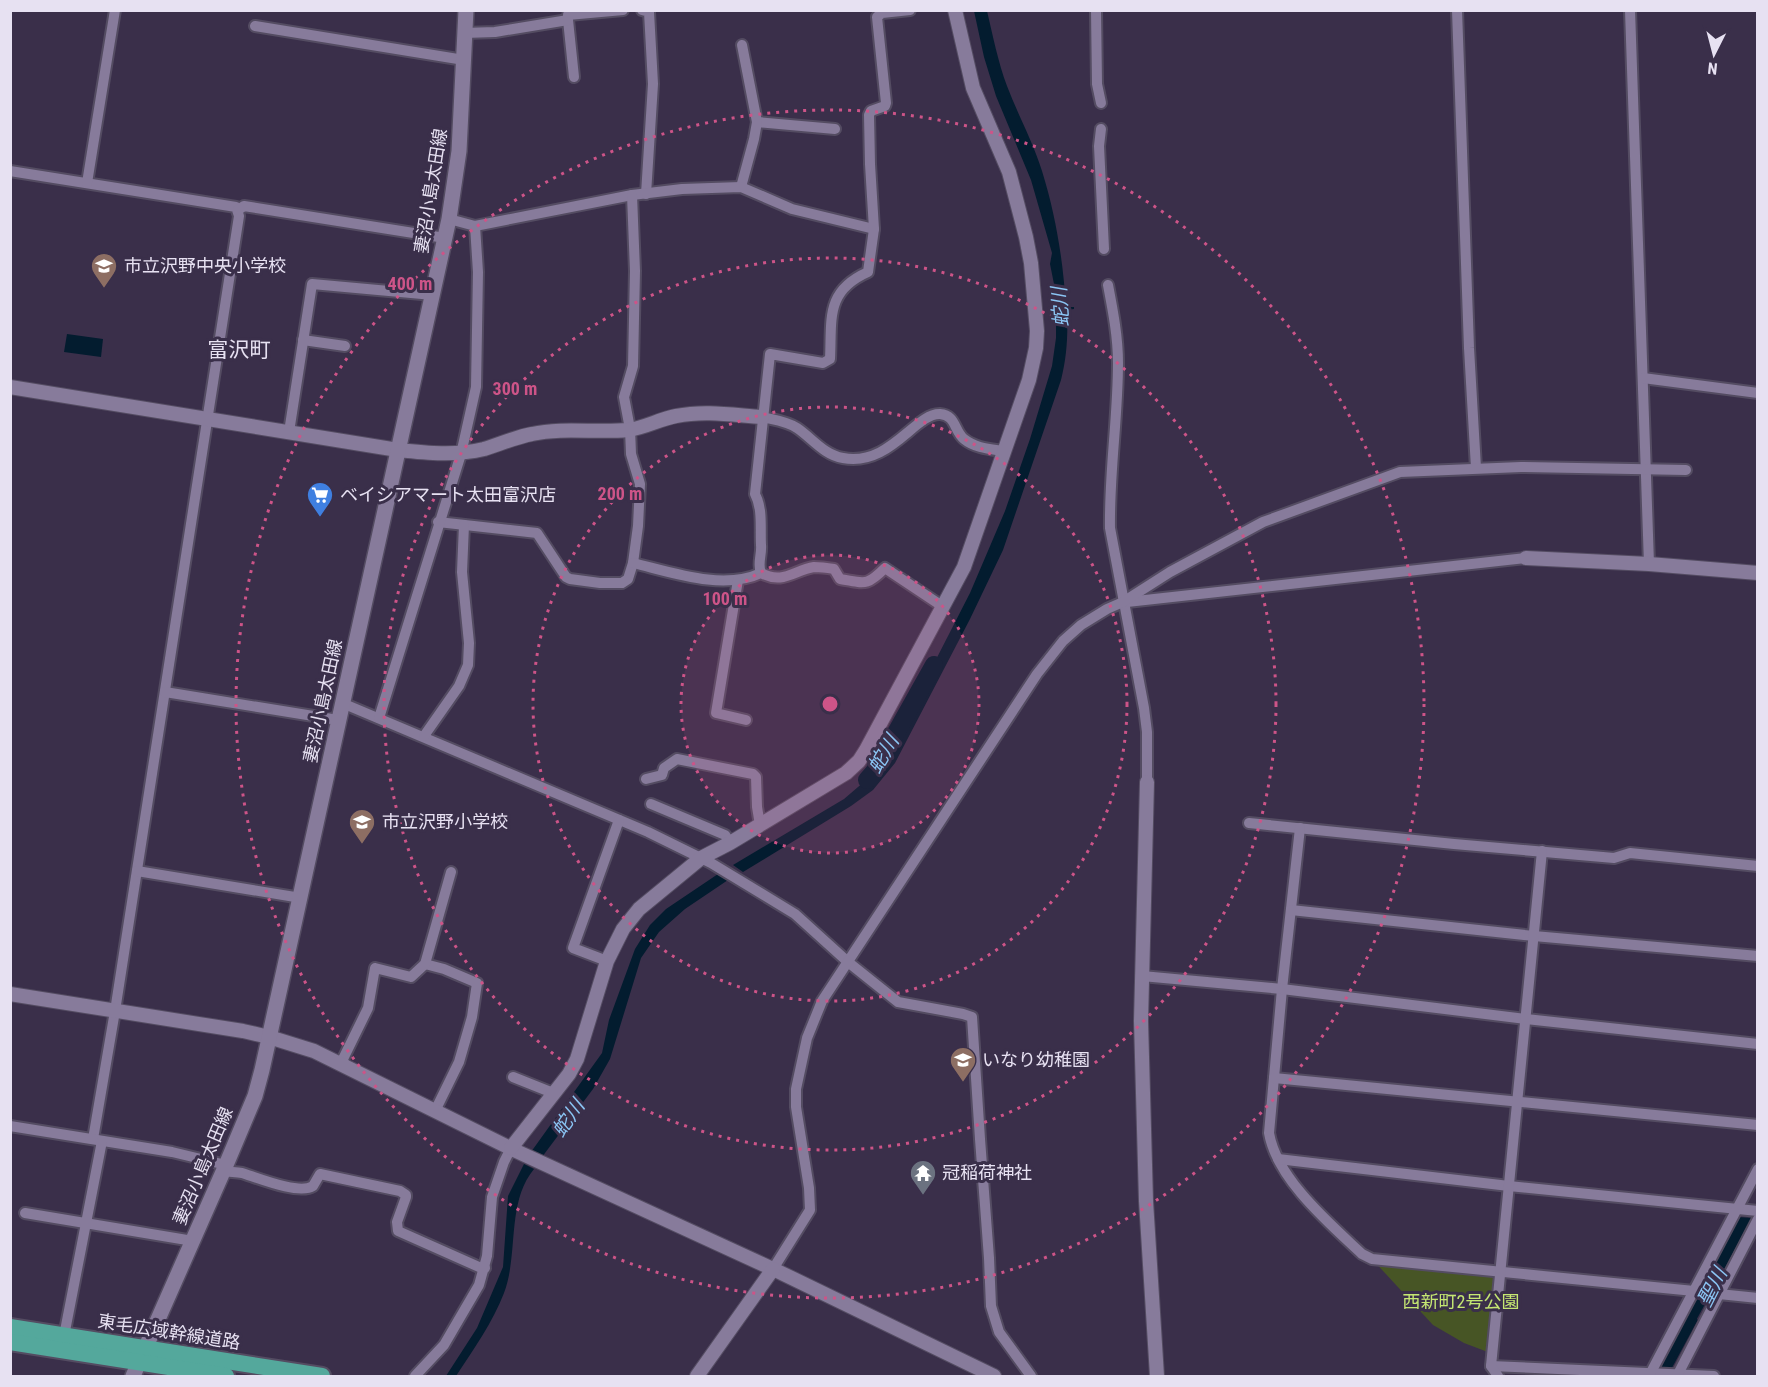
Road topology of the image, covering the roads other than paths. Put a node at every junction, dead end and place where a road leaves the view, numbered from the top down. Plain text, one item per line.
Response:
1 (115, 10) edge
2 (466, 10) edge
3 (623, 10) edge
4 (642, 10) edge
5 (910, 10) edge
6 (955, 10) edge
7 (1096, 10) edge
8 (1457, 10) edge
9 (1630, 10) edge
10 (568, 20) junction
11 (255, 26) dead end
12 (464, 33) junction
13 (742, 45) dead end
14 (464, 60) junction
15 (574, 77) dead end
16 (1101, 103) dead end
17 (757, 122) junction
18 (835, 129) dead end
19 (1101, 129) dead end
20 (10, 171) edge
21 (87, 183) junction
22 (741, 187) junction
23 (646, 194) junction
24 (632, 195) junction
25 (238, 210) junction
26 (449, 219) junction
27 (475, 226) junction
28 (874, 229) junction
29 (445, 238) junction
30 (1104, 249) dead end
31 (1108, 285) dead end
32 (433, 295) junction
33 (303, 340) junction
34 (345, 346) dead end
35 (1643, 378) junction
36 (10, 387) edge
37 (1758, 393) edge
38 (762, 417) junction
39 (208, 419) junction
40 (630, 429) junction
41 (289, 432) junction
42 (398, 450) junction
43 (1003, 451) junction
44 (460, 454) junction
45 (1476, 468) junction
46 (1646, 470) junction
47 (1686, 470) dead end
48 (438, 522) junction
49 (464, 525) junction
50 (1527, 558) joint
51 (633, 562) junction
52 (1649, 564) junction
53 (761, 573) junction
54 (1758, 573) edge
55 (738, 580) junction
56 (1123, 602) junction
57 (942, 606) junction
58 (165, 692) junction
59 (342, 703) junction
60 (379, 718) junction
61 (338, 720) junction
62 (746, 720) dead end
63 (424, 736) junction
64 (646, 779) dead end
65 (1147, 782) joint
66 (651, 804) dead end
67 (619, 820) junction
68 (764, 822) junction
69 (1249, 823) dead end
70 (1300, 828) junction
71 (730, 843) junction
72 (1542, 851) junction
73 (706, 860) junction
74 (1758, 866) edge
75 (137, 871) junction
76 (451, 872) dead end
77 (301, 898) junction
78 (1292, 910) junction
79 (1534, 936) junction
80 (1758, 956) edge
81 (607, 961) junction
82 (848, 962) junction
83 (425, 964) junction
84 (1142, 976) junction
85 (1282, 989) junction
86 (10, 994) edge
87 (115, 1011) junction
88 (1526, 1019) junction
89 (269, 1036) junction
90 (1758, 1044) edge
91 (345, 1066) junction
92 (513, 1077) dead end
93 (1274, 1078) junction
94 (553, 1093) junction
95 (1517, 1101) junction
96 (435, 1111) junction
97 (1758, 1125) edge
98 (10, 1126) edge
99 (97, 1140) junction
100 (514, 1149) junction
101 (1278, 1159) junction
102 (224, 1168) junction
103 (1758, 1169) edge
104 (1509, 1186) junction
105 (1738, 1209) junction
106 (1758, 1211) edge
107 (25, 1213) dead end
108 (1758, 1219) edge
109 (86, 1223) junction
110 (192, 1241) junction
111 (485, 1268) junction
112 (773, 1269) junction
113 (1500, 1271) junction
114 (1694, 1291) junction
115 (1719, 1294) junction
116 (1758, 1298) edge
117 (10, 1327) edge
118 (64, 1336) junction
119 (10, 1342) edge
120 (139, 1362) edge
121 (1491, 1366) junction
122 (1652, 1374) edge
123 (1676, 1375) edge
124 (226, 1377) edge
125 (322, 1377) edge
126 (415, 1377) edge
127 (697, 1377) edge
128 (994, 1377) edge
129 (1031, 1377) edge
130 (1158, 1377) edge
131 (1498, 1377) edge
132 (1714, 1377) edge

1 - 21 street
2 - 12 main road, 妻沼小島太田線
3 - 10 street
4 - 23 street
5 - 28 street
6 - 43 street
7 - 16 street
8 - 45 street
9 - 35 street
10 - 12 street
10 - 15 street
11 - 14 street
12 - 14 main road, 妻沼小島太田線
13 - 17 street
14 - 26 main road, 妻沼小島太田線
17 - 18 street
17 - 22 street
19 - 30 street
20 - 21 street
21 - 25 street
22 - 23 street
22 - 28 street
23 - 24 street
24 - 27 street
24 - 40 street
25 - 29 street
25 - 39 street
26 - 27 street
26 - 29 main road, 妻沼小島太田線
27 - 44 street
28 - 38 street
29 - 32 main road, 妻沼小島太田線
31 - 56 street
32 - 33 street
32 - 42 main road, 妻沼小島太田線
33 - 34 street
33 - 41 street
35 - 37 street
35 - 46 street
36 - 39 street
38 - 40 street
38 - 43 street
38 - 53 street
39 - 41 street
39 - 58 street
40 - 44 street
40 - 51 street
41 - 42 street
42 - 44 street
42 - 59 main road, 妻沼小島太田線
43 - 57 street
44 - 48 street
45 - 46 street
45 - 56 street
46 - 47 street
46 - 52 street
48 - 49 street
48 - 60 street
49 - 51 street
49 - 63 street
50 - 52 street
50 - 56 street
51 - 55 street
52 - 54 street
53 - 55 street
53 - 57 street
55 - 62 street
56 - 65 street
56 - 82 street
57 - 68 street
58 - 61 street
58 - 75 street
59 - 60 street
59 - 61 main road, 妻沼小島太田線
60 - 63 street
61 - 77 main road, 妻沼小島太田線
63 - 67 street
64 - 68 street
65 - 84 street
66 - 71 street
67 - 73 street
67 - 81 street
68 - 71 street
69 - 70 street
70 - 72 street
70 - 78 street
71 - 73 street
72 - 74 street
72 - 79 street
73 - 81 street
73 - 82 street
75 - 77 street
75 - 87 street
76 - 83 street
77 - 89 main road, 妻沼小島太田線
78 - 79 street
78 - 85 street
79 - 80 street
79 - 88 street
81 - 94 street
82 - 112 street
82 - 129 street
83 - 91 street
83 - 96 street
84 - 85 street
84 - 130 street
85 - 88 street
85 - 93 street
86 - 87 street
87 - 89 street
87 - 99 street
88 - 90 street
88 - 95 street
89 - 91 street
89 - 102 main road, 妻沼小島太田線
91 - 96 street
92 - 94 street
93 - 95 street
93 - 101 street
94 - 100 street
95 - 97 street
95 - 104 street
96 - 100 street
98 - 99 street
99 - 102 street
99 - 109 street
100 - 111 street
100 - 112 street
101 - 104 street
101 - 113 street
102 - 110 main road, 妻沼小島太田線
102 - 111 street
103 - 105 street
104 - 105 street
104 - 113 street
105 - 106 street
105 - 114 street
107 - 109 street
108 - 115 street
109 - 110 street
109 - 118 street
110 - 120 main road, 妻沼小島太田線
111 - 126 street
112 - 127 street
112 - 128 street
113 - 114 street
113 - 121 street
114 - 122 street
115 - 116 street
115 - 123 street
117 - 118 highway, 東毛広域幹線道路
118 - 120 highway, 東毛広域幹線道路
119 - 120 highway, 東毛広域幹線道路
120 - 124 highway, 東毛広域幹線道路
120 - 125 highway, 東毛広域幹線道路
121 - 122 street
121 - 131 street
122 - 123 street
123 - 132 street

